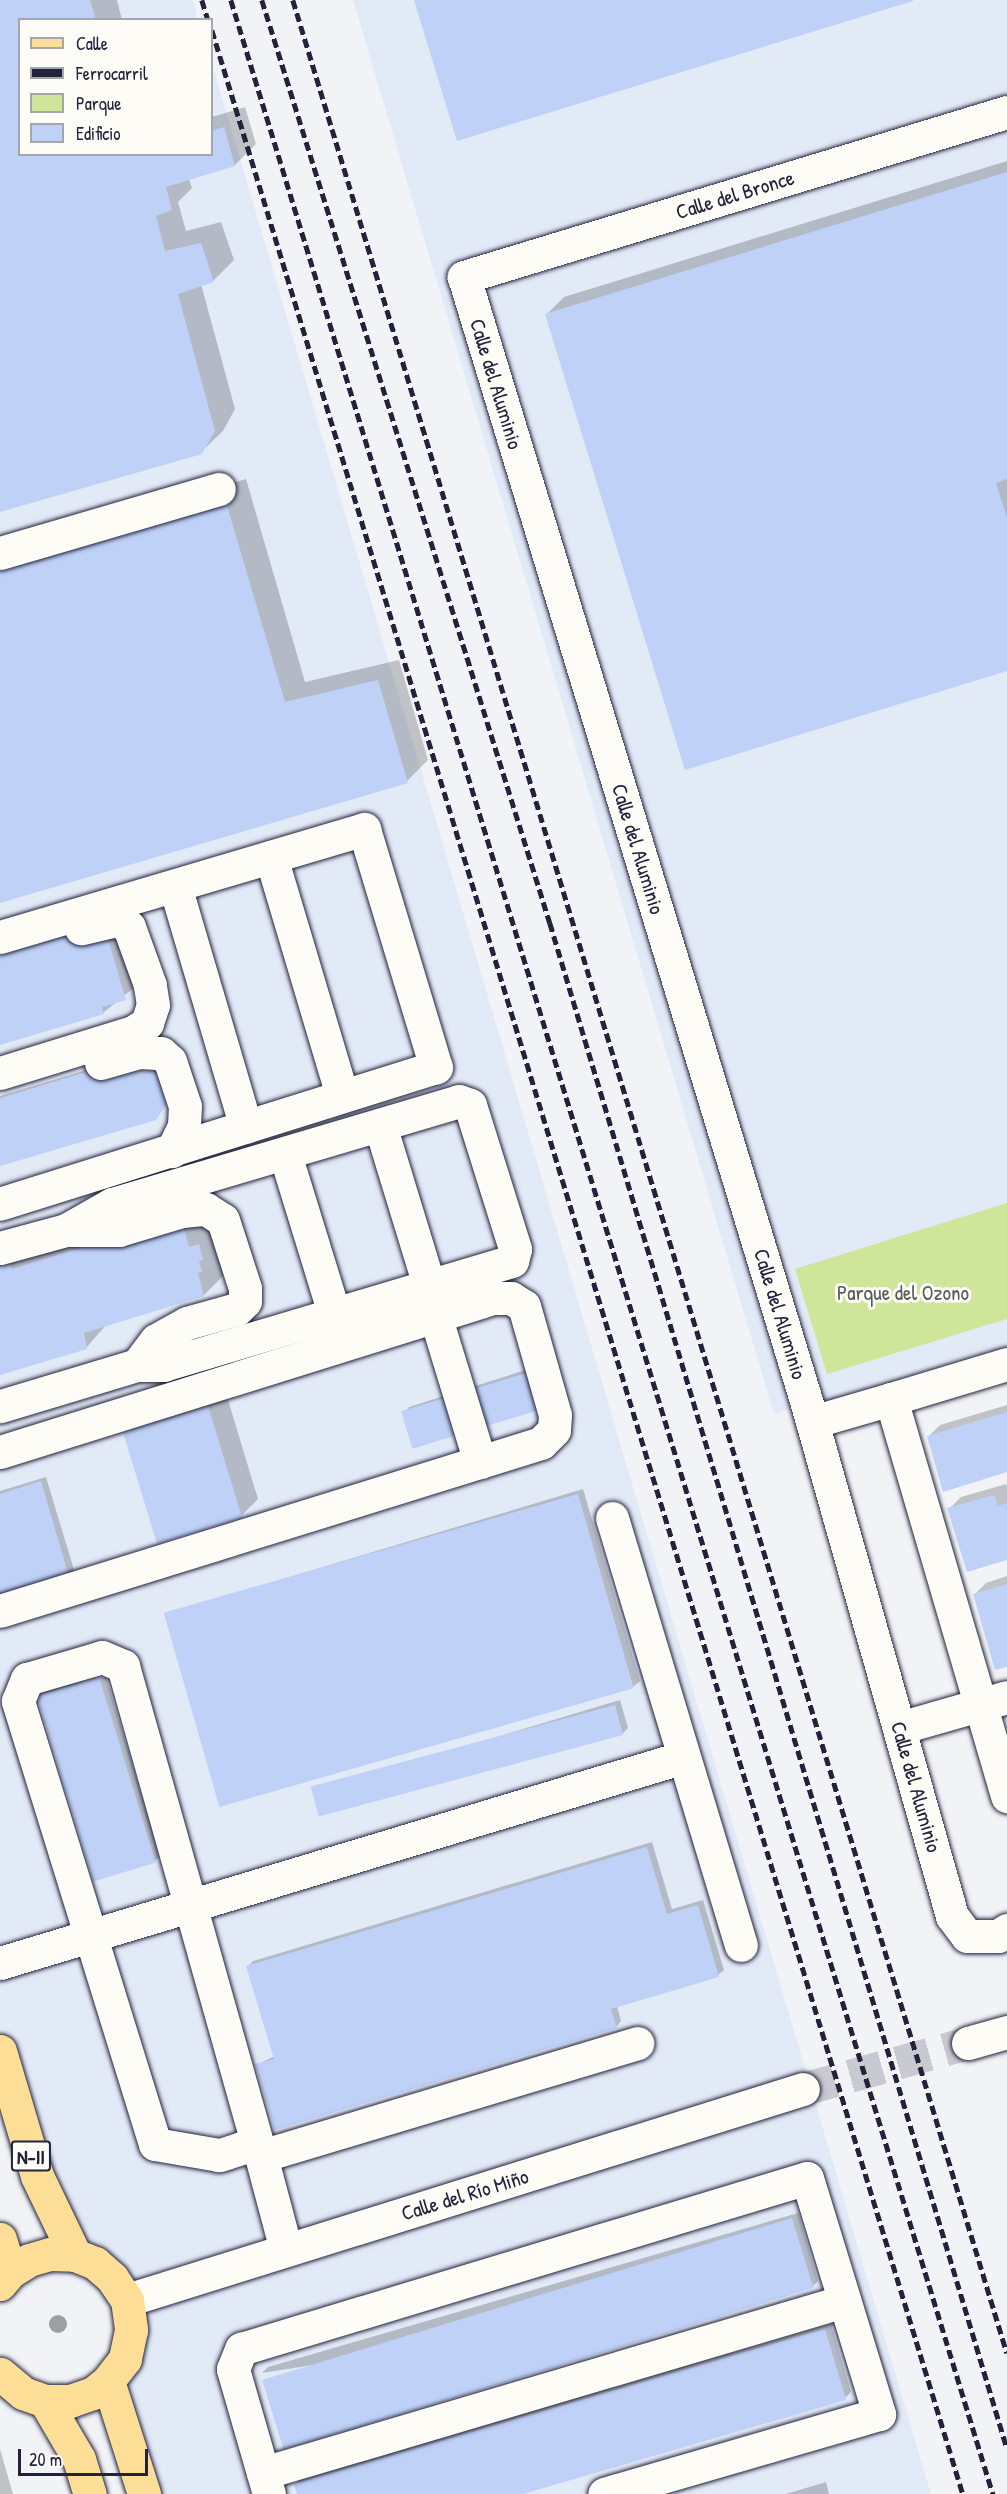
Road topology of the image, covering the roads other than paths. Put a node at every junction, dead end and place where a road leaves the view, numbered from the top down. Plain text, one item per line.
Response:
1 (1007, 112) edge
2 (464, 277) joint
3 (219, 489) dead end
4 (0, 553) edge
5 (271, 857) junction
6 (175, 886) junction
7 (0, 937) edge
8 (0, 952) edge
9 (0, 1073) edge
10 (0, 1094) edge
11 (342, 1095) junction
12 (380, 1125) junction
13 (246, 1127) junction
14 (172, 1151) junction
15 (285, 1154) junction
16 (0, 1204) edge
17 (66, 1230) junction
18 (0, 1248) edge
19 (432, 1300) junction
20 (334, 1313) junction
21 (1007, 1364) edge
22 (137, 1365) junction
23 (891, 1399) junction
24 (0, 1406) edge
25 (812, 1422) junction
26 (0, 1452) edge
27 (480, 1462) junction
28 (612, 1518) dead end
29 (0, 1611) edge
30 (993, 1701) edge
31 (898, 1728) junction
32 (684, 1757) junction
33 (1007, 1796) edge
34 (192, 1908) junction
35 (1007, 1930) edge
36 (94, 1938) junction
37 (741, 1946) dead end
38 (0, 1964) edge
39 (1007, 2032) edge
40 (637, 2043) dead end
41 (968, 2043) tunnel mouth
42 (0, 2051) edge
43 (803, 2089) tunnel mouth
44 (259, 2150) junction
45 (0, 2239) edge
46 (286, 2250) junction
47 (75, 2256) junction
48 (5, 2278) edge
49 (126, 2300) junction
50 (844, 2301) junction
51 (0, 2374) edge
52 (108, 2381) junction
53 (45, 2401) junction
54 (266, 2483) edge
55 (90, 2494) edge
56 (144, 2494) edge
57 (604, 2494) edge

1 - 2 street, Calle del Bronce
2 - 25 street, Calle del Aluminio
3 - 4 street
5 - 6 street
5 - 11 street
5 - 11 street
6 - 7 street
6 - 13 street
8 - 9 street
10 - 14 street
11 - 13 street
12 - 15 street
12 - 19 street
12 - 19 street
13 - 14 street
14 - 16 street
15 - 17 street
15 - 20 street
17 - 18 street
17 - 22 street
19 - 20 street
19 - 26 street
19 - 27 street
19 - 27 street
20 - 22 street
21 - 23 street
22 - 24 street
23 - 25 street
23 - 30 street
25 - 31 street, Calle del Aluminio
27 - 29 street
28 - 32 street
30 - 31 street
30 - 33 street
31 - 35 street, Calle del Aluminio
32 - 34 street
32 - 37 street
34 - 36 street
34 - 36 street
34 - 44 street
36 - 38 street
36 - 44 street
39 - 41 street
40 - 44 street
42 - 47 main road, N-II
43 - 46 street, Calle del Río Miño
44 - 46 street
45 - 48 main road
46 - 49 street, Calle del Río Miño
47 - 48 main road
47 - 49 main road
49 - 52 main road
50 - 54 street
50 - 54 street
50 - 57 street
51 - 53 main road
52 - 53 main road
52 - 56 main road
53 - 55 main road

